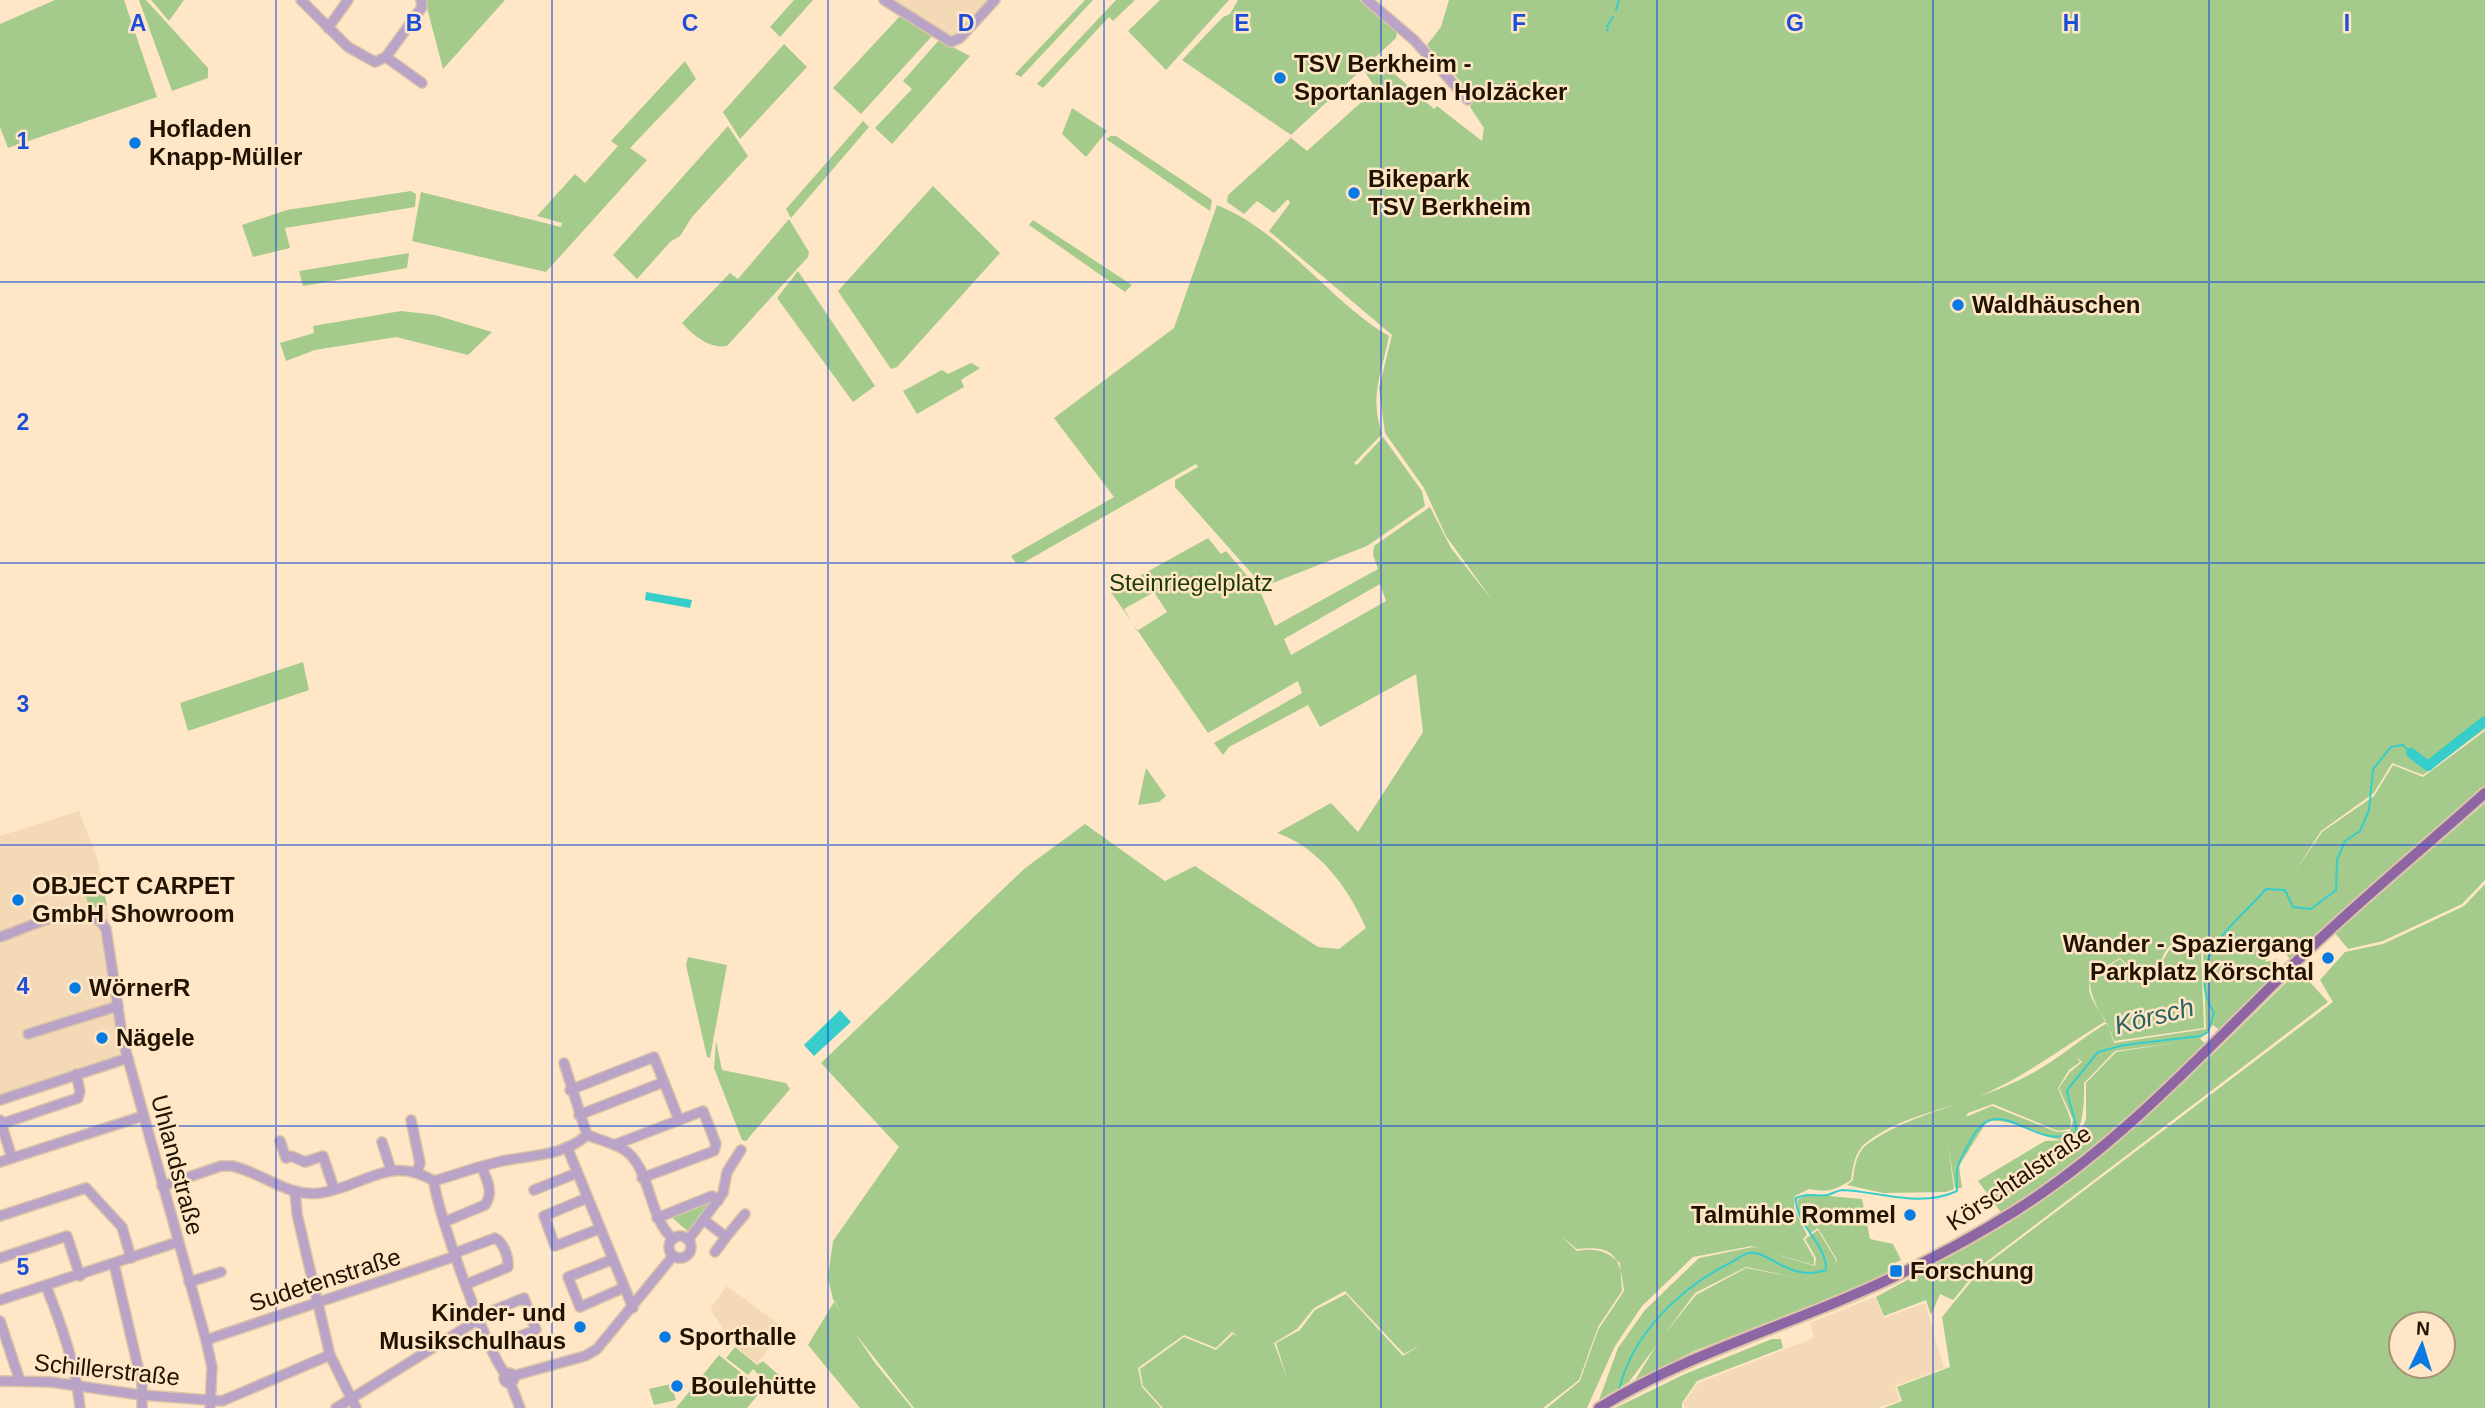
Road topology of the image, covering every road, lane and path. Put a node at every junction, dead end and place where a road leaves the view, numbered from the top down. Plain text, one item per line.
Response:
1 (301, 0) edge
2 (348, 0) edge
3 (421, 0) edge
4 (884, 0) edge
5 (995, 0) edge
6 (1367, 0) edge
7 (328, 28) junction
8 (386, 57) junction
9 (422, 83) dead end
10 (1468, 100) dead end
11 (2485, 793) edge
12 (0, 937) edge
13 (118, 1006) junction
14 (28, 1034) dead end
15 (128, 1058) junction
16 (564, 1063) dead end
17 (76, 1074) junction
18 (664, 1082) junction
19 (570, 1090) junction
20 (0, 1100) edge
21 (579, 1115) junction
22 (143, 1116) junction
23 (411, 1120) dead end
24 (679, 1120) junction
25 (0, 1122) edge
26 (587, 1135) junction
27 (280, 1141) dead end
28 (382, 1142) dead end
29 (614, 1146) junction
30 (567, 1147) junction
31 (741, 1150) dead end
32 (12, 1158) junction
33 (0, 1162) edge
34 (482, 1167) junction
35 (391, 1170) junction
36 (417, 1172) junction
37 (577, 1173) junction
38 (642, 1178) junction
39 (434, 1181) junction
40 (162, 1186) junction
41 (334, 1189) junction
42 (534, 1190) dead end
43 (295, 1192) junction
44 (587, 1198) junction
45 (718, 1201) junction
46 (745, 1214) dead end
47 (0, 1216) edge
48 (657, 1218) junction
49 (704, 1220) junction
50 (444, 1222) junction
51 (599, 1229) junction
52 (726, 1237) junction
53 (673, 1239) junction
54 (688, 1240) junction
55 (178, 1242) junction
56 (715, 1252) dead end
57 (455, 1255) junction
58 (673, 1256) junction
59 (0, 1258) edge
60 (131, 1258) junction
61 (611, 1260) junction
62 (114, 1264) junction
63 (221, 1272) dead end
64 (80, 1276) junction
65 (190, 1282) junction
66 (467, 1284) junction
67 (46, 1286) junction
68 (623, 1288) junction
69 (0, 1300) edge
70 (316, 1304) junction
71 (633, 1308) junction
72 (480, 1317) junction
73 (0, 1321) edge
74 (206, 1339) junction
75 (491, 1347) junction
76 (330, 1355) junction
77 (510, 1377) junction
78 (0, 1381) edge
79 (20, 1381) junction
80 (78, 1385) junction
81 (141, 1395) junction
82 (350, 1399) junction
83 (210, 1404) edge
84 (80, 1408) edge
85 (142, 1408) edge
86 (336, 1408) edge
87 (356, 1408) edge
88 (520, 1408) edge
89 (1600, 1408) edge

1 - 7 street
2 - 7 street
3 - 8 street
4 - 5 street
6 - 10 street
7 - 8 street
8 - 9 street
11 - 89 main road, Körschtalstraße
12 - 13 street, Uhlandstraße
13 - 14 street
13 - 15 street, Uhlandstraße
15 - 17 street
15 - 22 street, Uhlandstraße
16 - 19 street
17 - 20 street
17 - 25 street
18 - 19 street
18 - 21 street
18 - 24 street
19 - 21 street
21 - 26 street
22 - 32 street
22 - 40 street, Uhlandstraße
23 - 36 street
24 - 29 street
24 - 38 street
25 - 32 street
26 - 29 street
26 - 30 street
27 - 41 street
28 - 35 street
29 - 38 street
30 - 34 street
30 - 37 street
31 - 45 street
32 - 33 street
34 - 39 street
34 - 50 street
35 - 36 street
35 - 41 street
36 - 39 street
37 - 42 street
37 - 44 street
38 - 48 street
39 - 50 street
40 - 43 street
40 - 55 street, Uhlandstraße
41 - 43 street
43 - 70 street
44 - 51 street
44 - 51 street
45 - 48 street
45 - 49 street
46 - 52 street
47 - 60 street
48 - 53 street
49 - 52 street
49 - 54 street
50 - 57 street
51 - 61 street
52 - 56 street
53 - 54 street
53 - 58 street
54 - 58 street
55 - 60 street
55 - 65 street, Uhlandstraße
57 - 66 street
57 - 66 street, Sudetenstraße
57 - 70 street, Sudetenstraße
58 - 71 street
59 - 64 street
60 - 62 street
61 - 68 street
61 - 68 street
62 - 64 street
62 - 81 street
63 - 65 street
64 - 67 street
65 - 74 street, Uhlandstraße
66 - 72 street
67 - 69 street
67 - 80 street
68 - 71 street
70 - 74 street, Sudetenstraße
70 - 76 street
71 - 77 street
72 - 75 street
72 - 75 street
72 - 82 street
73 - 79 street
74 - 83 street, Uhlandstraße
75 - 77 street
76 - 82 street
76 - 83 street, Schillerstraße
77 - 88 street
78 - 79 street, Schillerstraße
79 - 80 street, Schillerstraße
80 - 81 street, Schillerstraße
80 - 84 street
81 - 83 street, Schillerstraße
81 - 85 street
82 - 86 street
82 - 87 street

